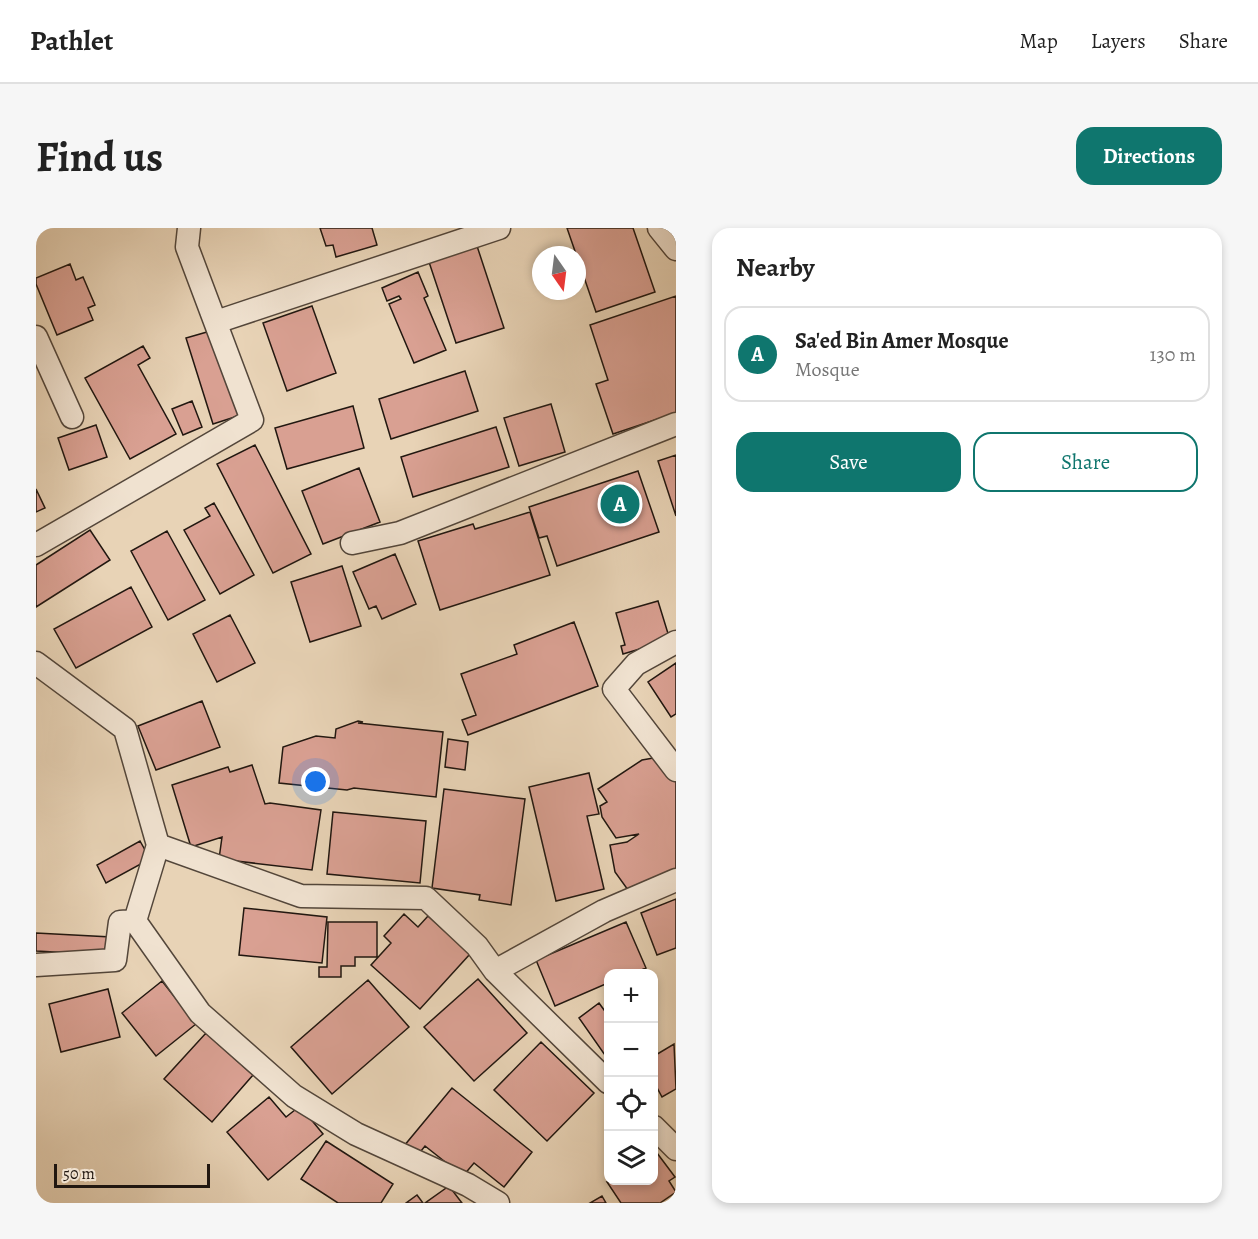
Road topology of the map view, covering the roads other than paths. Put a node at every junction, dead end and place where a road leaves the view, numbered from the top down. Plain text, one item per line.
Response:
1 (189, 228) edge
2 (499, 228) edge
3 (659, 228) edge
4 (676, 249) edge
5 (216, 322) junction
6 (36, 337) edge
7 (72, 417) dead end
8 (676, 424) edge
9 (352, 543) dead end
10 (36, 545) edge
11 (676, 642) edge
12 (36, 663) edge
13 (676, 770) edge
14 (158, 845) junction
15 (676, 879) edge
16 (135, 921) junction
17 (36, 965) edge
18 (495, 971) junction
19 (604, 1077) edge
20 (658, 1130) edge
21 (676, 1149) edge
22 (498, 1203) edge

1 - 5 street
2 - 5 street
3 - 4 street
5 - 10 street
6 - 7 street
8 - 9 street
11 - 13 street
12 - 14 street
14 - 16 street
14 - 18 street
15 - 18 street
16 - 17 street
16 - 22 street
18 - 19 street
20 - 21 street

